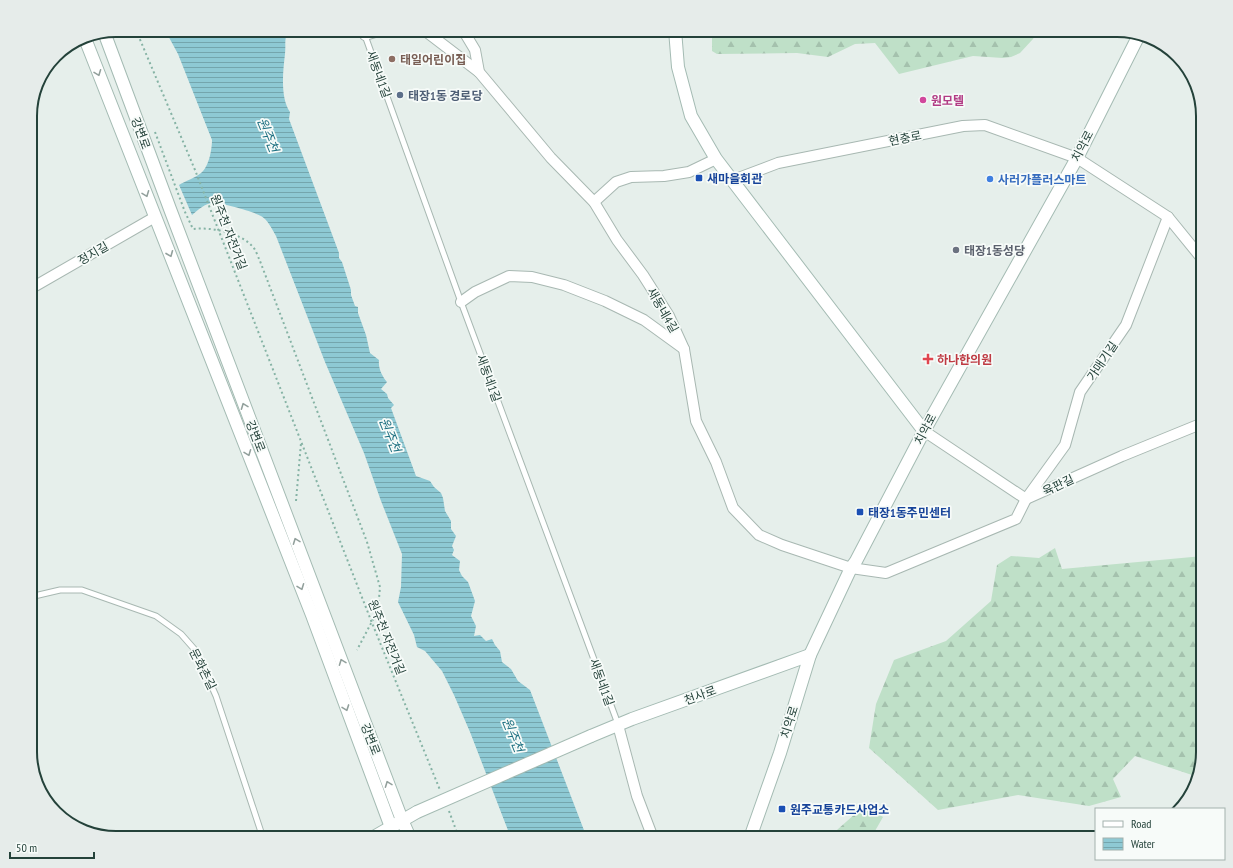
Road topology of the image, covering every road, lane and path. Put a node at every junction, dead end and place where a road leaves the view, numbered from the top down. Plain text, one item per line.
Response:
1 (139, 37) edge
2 (365, 37) edge
3 (433, 37) edge
4 (467, 37) edge
5 (676, 37) edge
6 (106, 38) edge
7 (1137, 40) edge
8 (87, 43) edge
9 (479, 72) junction
10 (155, 132) dead end
11 (1077, 158) junction
12 (716, 159) junction
13 (733, 180) junction
14 (594, 202) junction
15 (170, 209) junction
16 (155, 217) junction
17 (1168, 217) junction
18 (218, 230) junction
19 (1196, 251) edge
20 (37, 285) edge
21 (461, 302) junction
22 (684, 349) junction
23 (1196, 426) edge
24 (924, 430) junction
25 (301, 442) junction
26 (1026, 500) junction
27 (296, 501) dead end
28 (851, 568) junction
29 (37, 595) edge
30 (372, 623) junction
31 (357, 650) dead end
32 (810, 655) junction
33 (618, 725) junction
34 (443, 796) dead end
35 (449, 810) dead end
36 (402, 820) junction
37 (390, 827) junction
38 (261, 831) edge
39 (383, 831) edge
40 (392, 831) edge
41 (407, 831) edge
42 (456, 831) edge
43 (650, 831) edge
44 (752, 831) edge

1 - 18 path, 원주천 자전거길
2 - 21 lane, 새동네1길
3 - 9 street
4 - 9 street, 새동네4길
5 - 12 street
6 - 15 street, 강변로
7 - 11 street, 치악로
8 -> 16 street, 강변로
9 - 14 street, 새동네4길
10 - 18 path
11 - 13 street, 현충로
11 - 17 street
11 - 24 street, 치악로
12 - 13 street
12 - 14 street
13 - 24 street
14 - 22 street, 새동네4길
15 - 16 street
36 -> 15 street, 강변로
16 - 20 street, 정지길
16 -> 37 street, 강변로
17 - 19 street
17 - 26 street, 가매기길
18 - 25 path, 원주천 자전거길
18 - 30 path
21 - 22 street
21 - 33 lane, 새동네1길
22 - 28 street, 새동네4길
23 - 26 street, 육판길
24 - 26 street
24 - 28 street, 치악로
25 - 27 path, 원주천 자전거길
25 - 30 path, 원주천 자전거길
26 - 28 street, 가매기길
28 - 32 street, 치악로
29 - 38 lane, 문화촌길
30 - 31 path
30 - 34 path, 원주천 자전거길
32 - 33 street, 천사로
32 - 44 street, 치악로
33 - 36 street, 천사로, bridge
33 - 43 street
35 - 42 path
36 - 37 street
36 - 41 street, 강변로
37 - 39 street
37 - 40 street, 강변로

